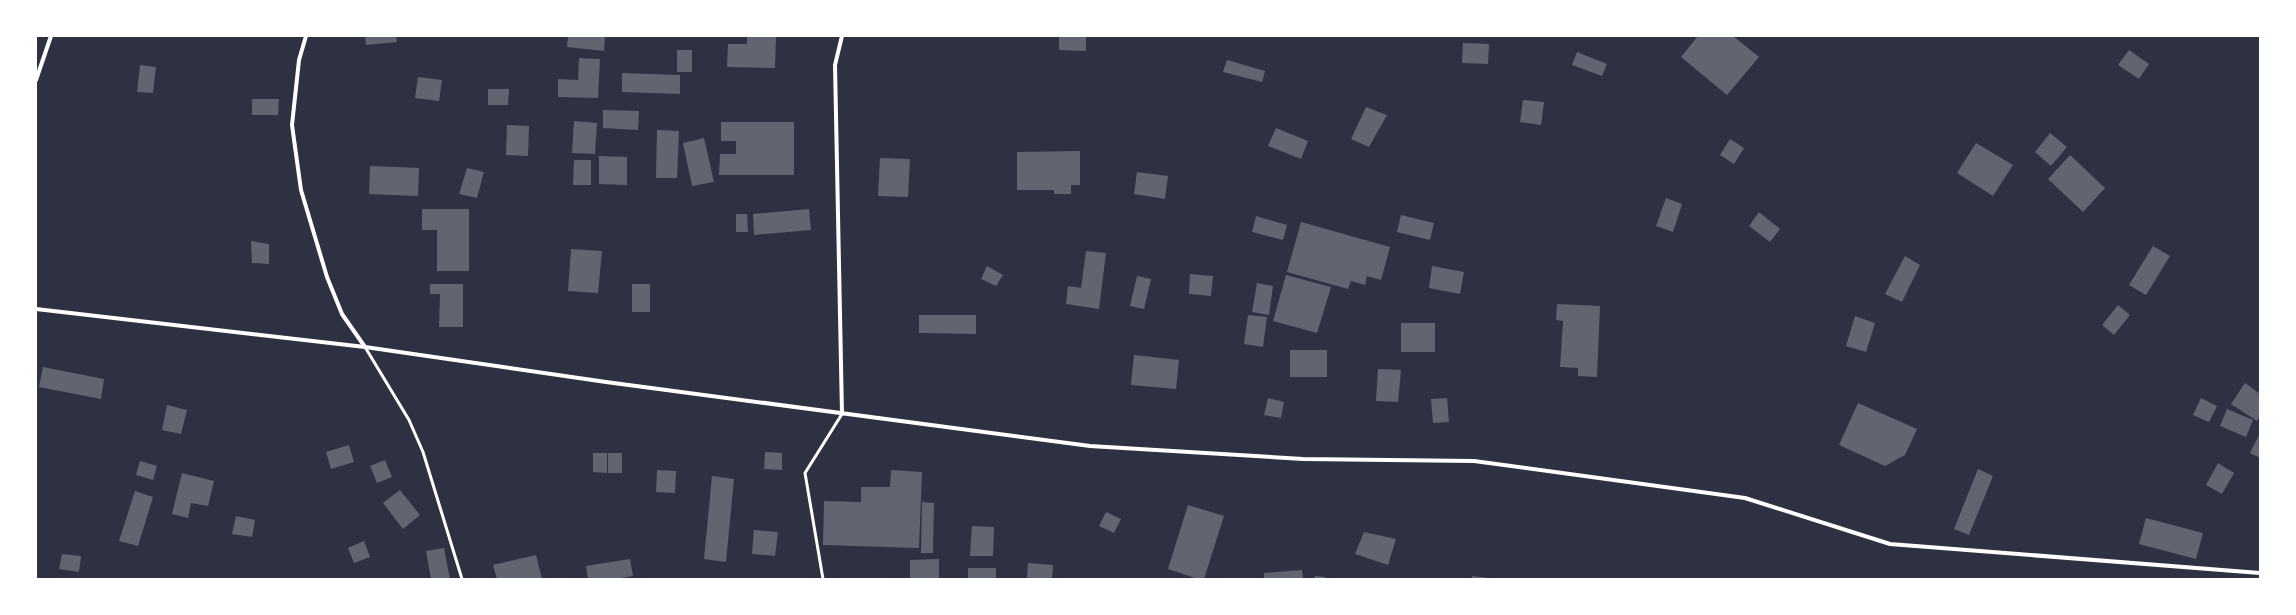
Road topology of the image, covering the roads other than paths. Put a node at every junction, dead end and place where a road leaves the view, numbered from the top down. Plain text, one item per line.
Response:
1 (51, 36) edge
2 (306, 36) edge
3 (842, 36) edge
4 (36, 80) edge
5 (36, 309) edge
6 (365, 347) junction
7 (842, 414) junction
8 (2260, 573) edge
9 (462, 579) edge
10 (823, 579) edge

1 - 4 street
2 - 6 street
3 - 7 street
5 - 6 street
6 - 7 street
6 - 9 lane
7 - 8 street
7 - 10 lane

